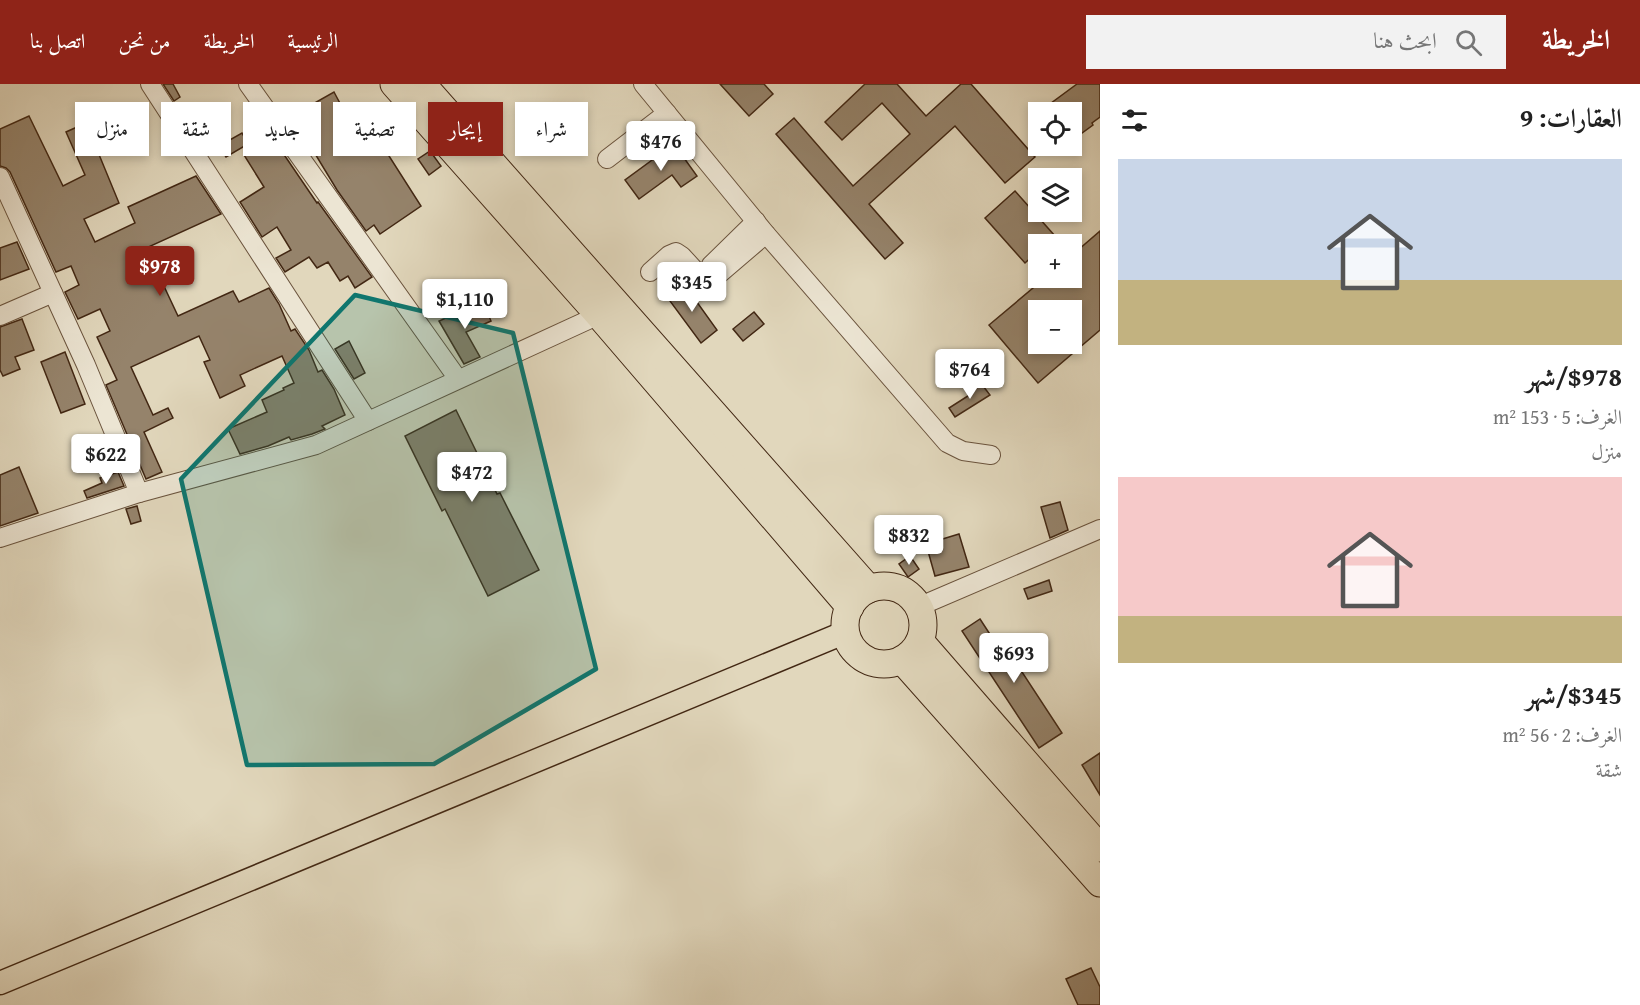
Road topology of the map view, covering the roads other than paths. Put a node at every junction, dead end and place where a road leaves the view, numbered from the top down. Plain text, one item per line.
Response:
1 (150, 84) edge
2 (248, 84) edge
3 (394, 84) edge
4 (422, 84) edge
5 (644, 84) edge
6 (667, 112) junction
7 (607, 159) dead end
8 (0, 177) edge
9 (761, 228) junction
10 (650, 272) dead end
11 (54, 293) junction
12 (598, 315) junction
13 (0, 316) edge
14 (458, 379) junction
15 (368, 421) junction
16 (991, 455) dead end
17 (139, 493) junction
18 (1100, 529) edge
19 (0, 538) edge
20 (918, 607) junction
21 (855, 609) junction
22 (910, 650) junction
23 (1100, 848) edge
24 (1100, 883) edge
25 (0, 984) edge

1 - 15 street
2 - 14 street
3 - 12 highway
4 - 21 highway
5 - 6 street
6 - 7 street
6 - 9 street
8 - 11 street
9 - 10 street
9 - 16 street
11 - 13 street
11 - 17 street
12 - 14 street
12 - 21 highway
14 - 15 street
15 - 17 street
17 - 19 street
18 - 20 street
20 - 21 highway
20 - 22 highway
21 - 22 highway
21 - 25 main road
22 - 23 highway
22 - 24 highway

